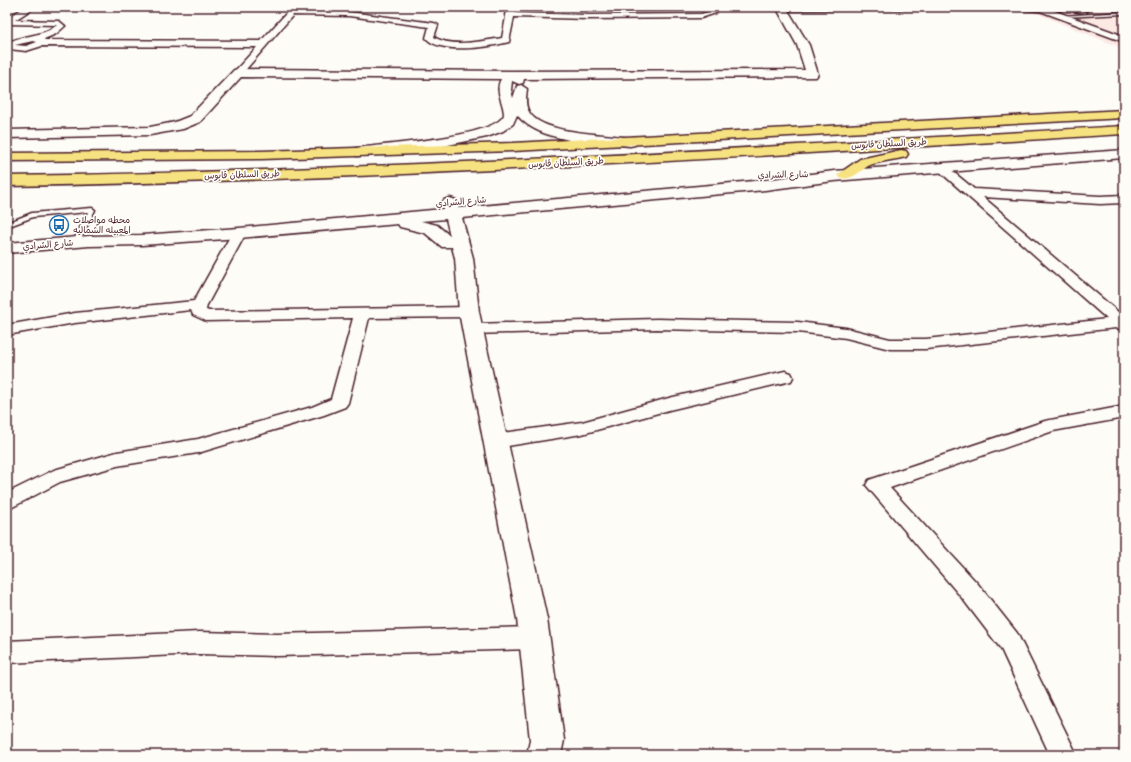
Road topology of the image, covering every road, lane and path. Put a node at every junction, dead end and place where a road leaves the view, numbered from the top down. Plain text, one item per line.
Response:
1 (31, 7) edge
2 (709, 7) edge
3 (781, 7) edge
4 (900, 7) edge
5 (971, 7) edge
6 (1013, 7) edge
7 (1047, 8) edge
8 (293, 10) edge
9 (1064, 10) edge
10 (511, 11) edge
11 (1124, 13) edge
12 (1098, 14) junction
13 (7, 22) edge
14 (1124, 39) edge
15 (39, 41) junction
16 (262, 44) junction
17 (10, 46) edge
18 (238, 72) junction
19 (478, 74) junction
20 (517, 80) junction
21 (503, 86) junction
22 (1124, 114) edge
23 (1124, 130) edge
24 (7, 134) edge
25 (1124, 134) edge
26 (630, 142) junction
27 (356, 152) junction
28 (1123, 155) edge
29 (7, 157) edge
30 (886, 157) junction
31 (942, 168) junction
32 (902, 170) junction
33 (839, 175) junction
34 (7, 181) edge
35 (971, 193) junction
36 (1124, 199) edge
37 (546, 204) junction
38 (443, 209) junction
39 (358, 222) junction
40 (7, 225) edge
41 (239, 233) junction
42 (82, 242) junction
43 (454, 242) junction
44 (7, 248) edge
45 (200, 305) junction
46 (362, 314) junction
47 (471, 321) junction
48 (1123, 323) edge
49 (7, 330) edge
50 (785, 377) dead end
51 (1124, 412) edge
52 (495, 441) junction
53 (7, 502) edge
54 (534, 638) junction
55 (7, 652) edge
56 (544, 755) edge
57 (1064, 755) edge

1 - 13 street
2 - 10 street
3 - 4 street
3 - 20 street
4 - 5 street
6 - 7 street
7 - 9 street
8 - 10 street
8 - 16 street
9 - 12 lane
9 - 12 lane
9 - 14 street
11 - 12 lane
13 - 15 street
15 - 16 street
15 - 17 street
16 - 18 street
18 - 19 street
18 - 24 street
19 - 20 street
19 - 21 street
20 - 21 street
20 - 26 street
21 - 27 street
22 - 26 highway, طريق السلطان قابوس
23 - 34 highway, طريق السلطان قابوس
25 - 30 highway
26 - 27 highway, طريق السلطان قابوس
27 - 29 highway, طريق السلطان قابوس
28 - 31 street, شارع الشرادي
30 - 32 highway
30 - 33 highway
31 - 32 street, شارع الشرادي
31 - 35 street
32 - 33 street, شارع الشرادي
33 - 37 street, شارع الشرادي
33 - 38 street, شارع الشرادي
35 - 36 street
35 - 48 street
37 - 38 street, شارع الشرادي
37 - 43 street
38 - 39 street, شارع الشرادي
38 - 42 street, شارع الشرادي
38 - 43 street
39 - 41 street, شارع الشرادي
39 - 43 street
40 - 42 lane
41 - 42 street, شارع الشرادي
41 - 45 street
42 - 44 street, شارع الشرادي
43 - 47 street
45 - 46 street
45 - 49 street
46 - 47 street
46 - 53 street
47 - 48 street
47 - 52 street
50 - 52 street
51 - 57 street
52 - 54 street
54 - 55 street
54 - 56 street

